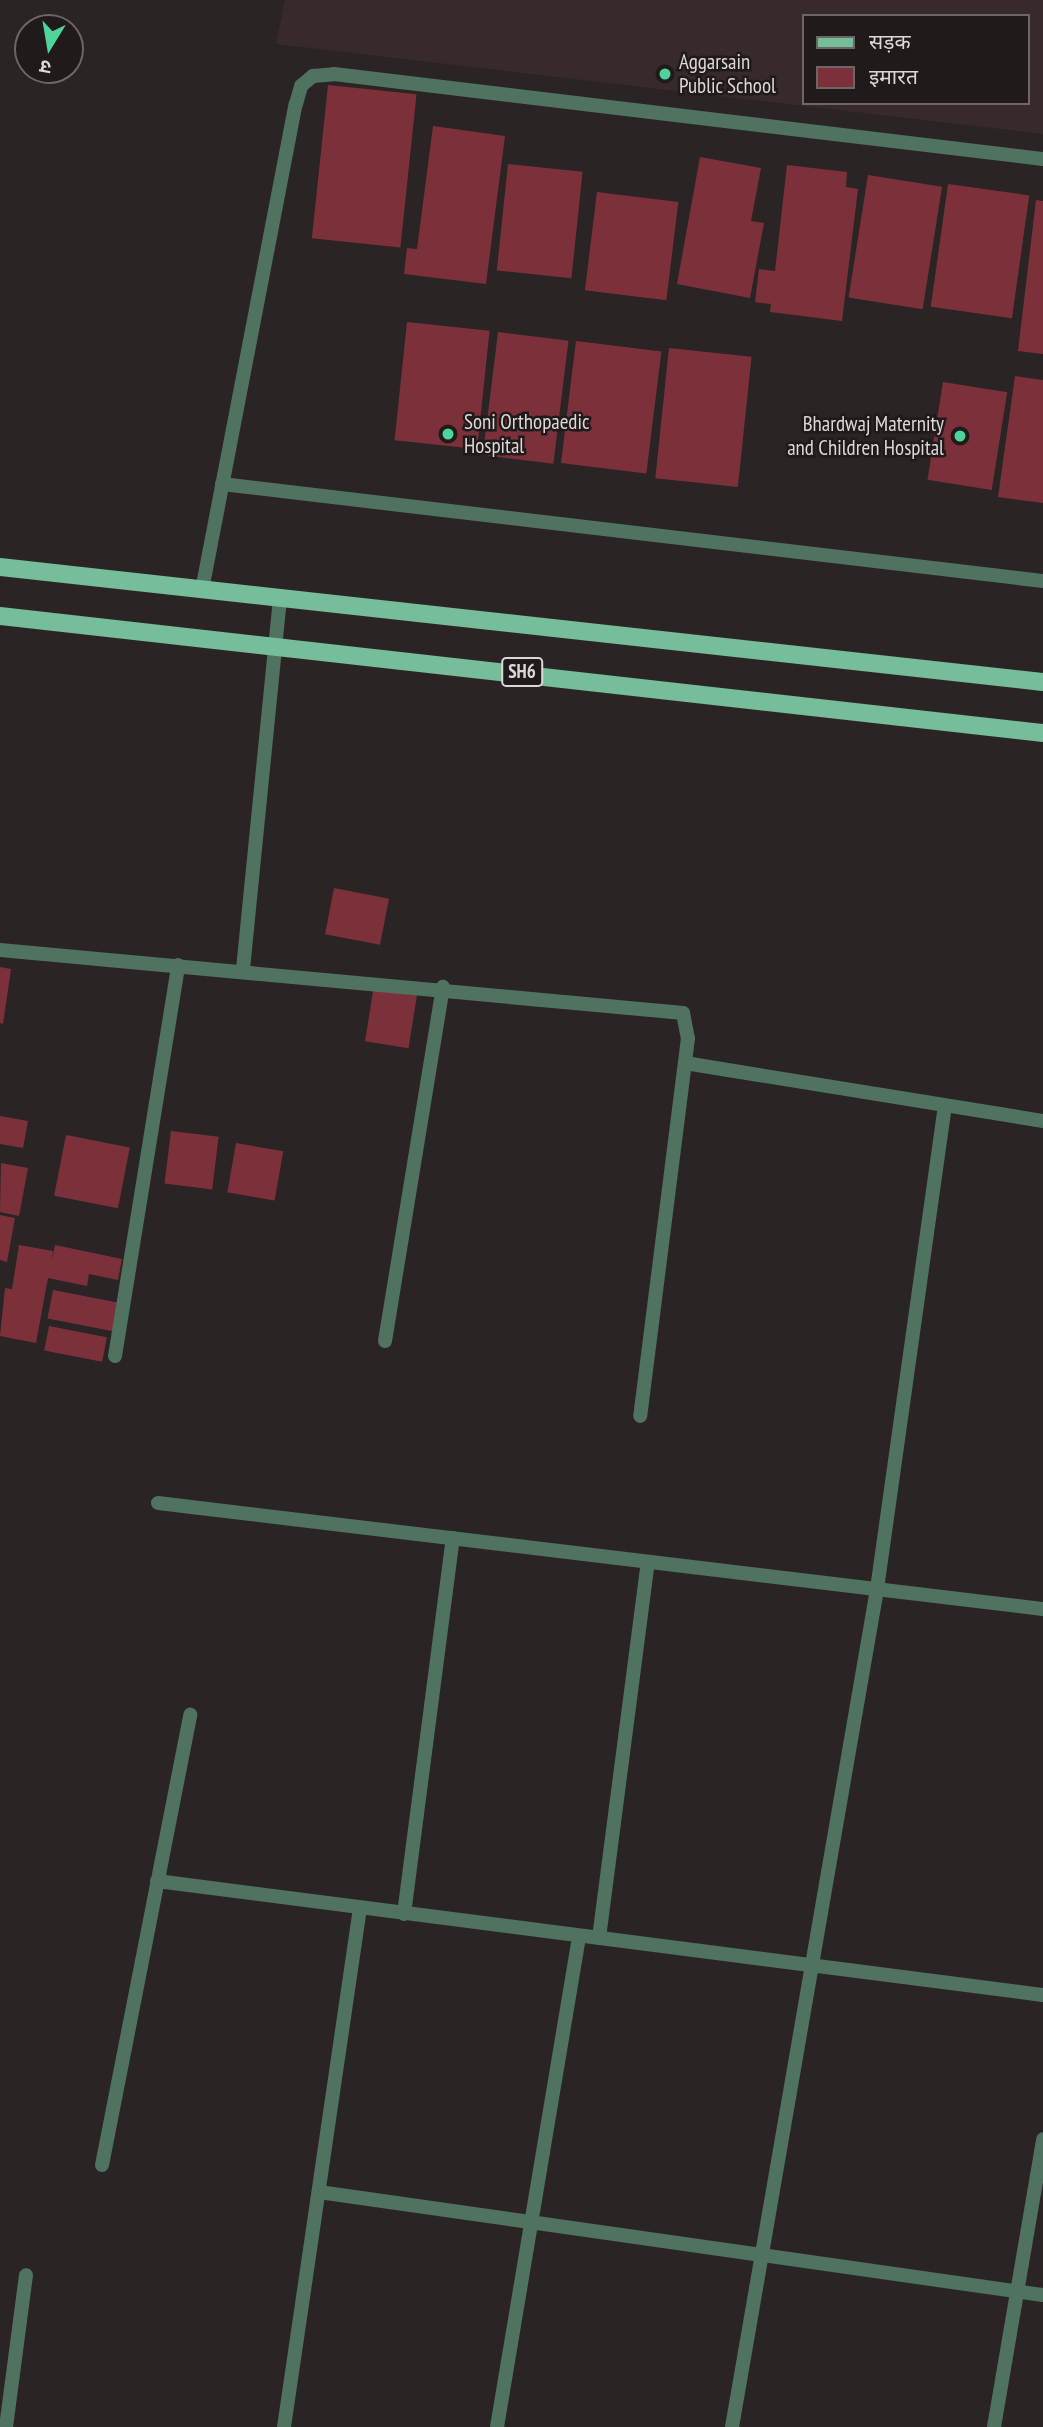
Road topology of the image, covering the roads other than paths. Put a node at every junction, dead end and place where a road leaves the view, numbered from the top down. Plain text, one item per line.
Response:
1 (1043, 159) edge
2 (222, 484) junction
3 (0, 567) edge
4 (1043, 582) edge
5 (202, 590) junction
6 (280, 601) junction
7 (0, 616) edge
8 (276, 646) junction
9 (1043, 682) edge
10 (1043, 733) edge
11 (0, 950) edge
12 (178, 965) junction
13 (243, 969) junction
14 (443, 987) junction
15 (685, 1062) junction
16 (946, 1105) junction
17 (1043, 1121) edge
18 (385, 1340) dead end
19 (115, 1356) dead end
20 (640, 1416) dead end
21 (158, 1503) dead end
22 (453, 1538) junction
23 (648, 1562) junction
24 (877, 1589) junction
25 (1043, 1609) edge
26 (190, 1715) dead end
27 (158, 1881) junction
28 (360, 1908) junction
29 (404, 1914) junction
30 (579, 1936) junction
31 (599, 1938) junction
32 (812, 1965) junction
33 (1043, 1995) edge
34 (1043, 2139) edge
35 (102, 2165) dead end
36 (318, 2192) junction
37 (531, 2222) junction
38 (762, 2255) junction
39 (26, 2275) dead end
40 (1017, 2292) junction
41 (1043, 2295) edge
42 (6, 2427) edge
43 (284, 2427) edge
44 (497, 2427) edge
45 (732, 2427) edge
46 (994, 2427) edge

1 - 2 street
2 - 4 street
2 - 5 street
3 - 5 main road, SH6
5 - 6 main road, SH6
6 - 8 street
6 - 9 main road, SH6
7 - 8 main road, SH6
8 - 10 main road, SH6
8 - 13 street
11 - 12 street
12 - 13 street
12 - 19 street
13 - 14 street
14 - 15 street
14 - 18 street
15 - 16 street
15 - 20 street
16 - 17 street
16 - 24 street
21 - 22 street
22 - 23 street
22 - 29 street
23 - 24 street
23 - 31 street
24 - 25 street
24 - 32 street
26 - 27 street
27 - 28 street
27 - 35 street
28 - 29 street
28 - 36 street
29 - 30 street
30 - 31 street
30 - 37 street
31 - 32 street
32 - 33 street
32 - 38 street
34 - 40 street
36 - 37 street
36 - 43 street
37 - 38 street
37 - 44 street
38 - 40 street
38 - 45 street
39 - 42 street
40 - 41 street
40 - 46 street

